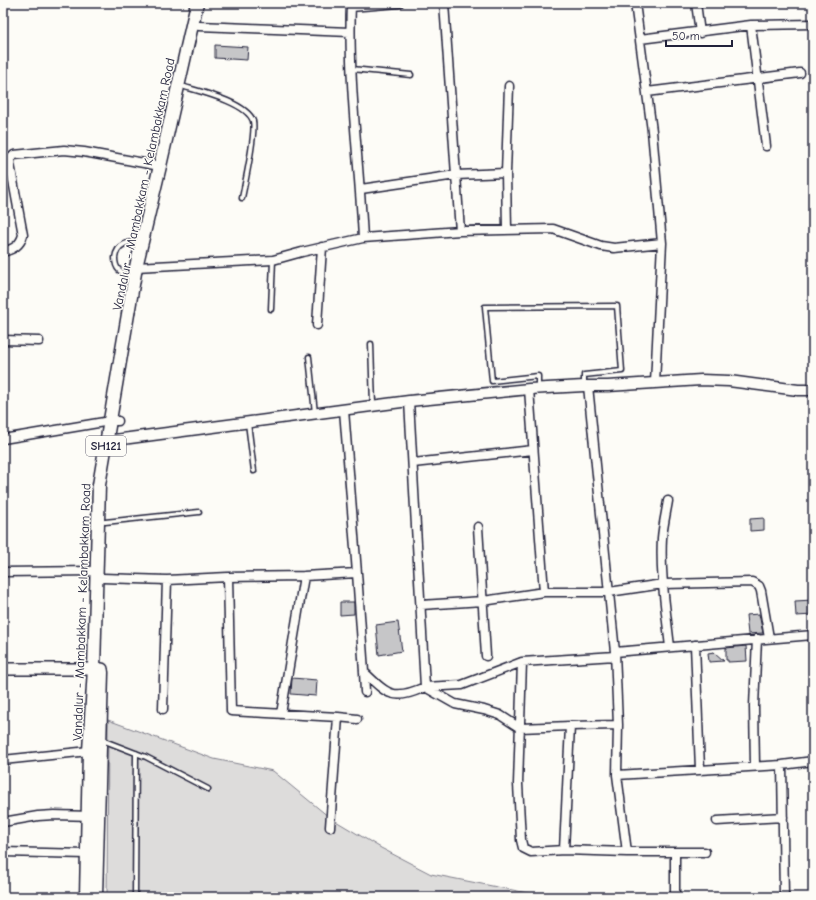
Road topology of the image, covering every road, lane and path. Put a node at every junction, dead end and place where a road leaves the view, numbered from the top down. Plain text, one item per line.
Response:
1 (197, 3) edge
2 (204, 3) edge
3 (399, 3) edge
4 (444, 3) edge
5 (636, 3) edge
6 (696, 3) edge
7 (351, 5) edge
8 (813, 24) edge
9 (199, 26) junction
10 (751, 26) junction
11 (350, 32) junction
12 (700, 33) junction
13 (640, 39) junction
14 (352, 69) junction
15 (800, 73) dead end
16 (411, 75) dead end
17 (758, 78) junction
18 (509, 86) dead end
19 (185, 87) junction
20 (647, 92) junction
21 (766, 146) dead end
22 (160, 166) junction
23 (506, 173) junction
24 (456, 175) junction
25 (361, 189) junction
26 (242, 198) dead end
27 (507, 230) junction
28 (460, 231) junction
29 (363, 238) junction
30 (142, 241) junction
31 (662, 243) junction
32 (322, 247) junction
33 (3, 252) edge
34 (273, 260) junction
35 (140, 267) junction
36 (134, 279) junction
37 (272, 309) dead end
38 (317, 325) dead end
39 (3, 340) edge
40 (39, 341) dead end
41 (371, 344) dead end
42 (309, 357) dead end
43 (655, 383) junction
44 (586, 386) junction
45 (534, 389) junction
46 (813, 390) edge
47 (409, 401) junction
48 (373, 406) junction
49 (344, 410) junction
50 (315, 414) junction
51 (114, 421) junction
52 (248, 423) junction
53 (3, 439) edge
54 (111, 441) junction
55 (533, 450) junction
56 (413, 463) junction
57 (254, 471) dead end
58 (668, 501) dead end
59 (198, 512) dead end
60 (105, 522) junction
61 (478, 527) dead end
62 (3, 572) edge
63 (357, 573) junction
64 (99, 574) junction
65 (304, 576) junction
66 (228, 577) junction
67 (167, 580) junction
68 (663, 584) junction
69 (544, 592) junction
70 (608, 592) junction
71 (483, 601) junction
72 (421, 605) junction
73 (813, 635) edge
74 (769, 638) junction
75 (757, 640) junction
76 (695, 645) junction
77 (670, 647) junction
78 (615, 654) junction
79 (486, 656) dead end
80 (522, 662) junction
81 (98, 668) junction
82 (3, 669) edge
83 (364, 672) junction
84 (425, 687) junction
85 (365, 692) dead end
86 (163, 709) dead end
87 (281, 714) junction
88 (338, 717) junction
89 (357, 719) dead end
90 (618, 725) junction
91 (570, 726) junction
92 (520, 728) junction
93 (100, 739) junction
94 (89, 751) junction
95 (136, 754) junction
96 (3, 760) edge
97 (813, 761) edge
98 (782, 764) junction
99 (755, 766) junction
100 (700, 769) junction
101 (617, 775) junction
102 (208, 789) dead end
103 (92, 816) junction
104 (783, 817) junction
105 (717, 821) dead end
106 (3, 822) edge
107 (330, 827) dead end
108 (564, 850) junction
109 (3, 852) edge
110 (627, 852) junction
111 (675, 852) junction
112 (705, 852) dead end
113 (87, 854) junction
114 (86, 897) edge
115 (96, 897) edge
116 (135, 897) edge
117 (676, 897) edge
118 (784, 897) edge

1 - 22 main road, Vandalur - Mambakkam - Kelambakkam Road / SH121
2 - 9 main road, Vandalur - Mambakkam - Kelambakkam Road / SH121
3 - 7 street
4 - 24 street
5 - 13 street
6 - 12 street
7 - 11 street
8 - 10 street
9 - 11 street
9 - 19 main road, Vandalur - Mambakkam - Kelambakkam Road / SH121
10 - 12 street
10 - 17 street
11 - 14 street
12 - 13 street
13 - 20 street
14 - 16 lane
14 - 25 street
15 - 17 street
17 - 20 street
17 - 21 street
18 - 23 street
19 - 26 lane
19 - 35 main road, Vandalur - Mambakkam - Kelambakkam Road / SH121
20 - 31 street
22 - 30 main road, Vandalur - Mambakkam - Kelambakkam Road / SH121
22 - 33 street
23 - 24 street
23 - 27 street
24 - 25 street
24 - 28 street
25 - 29 street
27 - 28 street
27 - 31 street
28 - 29 street
29 - 32 street
30 - 35 main road, Vandalur - Mambakkam - Kelambakkam Road / SH121
30 - 36 lane
31 - 43 street
32 - 34 street
32 - 38 street
34 - 35 street
34 - 37 lane
35 - 36 main road, Vandalur - Mambakkam - Kelambakkam Road / SH121
35 - 51 main road, Vandalur - Mambakkam - Kelambakkam Road / SH121
36 - 51 main road, Vandalur - Mambakkam - Kelambakkam Road / SH121
39 - 40 street
41 - 48 lane
42 - 50 lane
43 - 44 street
43 - 46 street
44 - 45 street
44 - 45 lane
44 - 70 street
45 - 47 street
45 - 55 street
47 - 48 street
47 - 56 street
48 - 49 street
49 - 50 street
49 - 63 street
50 - 52 street
51 - 53 street
51 - 54 main road, Vandalur - Mambakkam - Kelambakkam Road / SH121
52 - 54 street
52 - 57 lane
54 - 60 main road, Vandalur - Mambakkam - Kelambakkam Road / SH121
54 - 64 main road, Vandalur - Mambakkam - Kelambakkam Road / SH121
55 - 56 street
55 - 69 street
56 - 72 street
58 - 68 street
59 - 60 lane
60 - 64 main road, Vandalur - Mambakkam - Kelambakkam Road / SH121
61 - 71 street
62 - 64 street
63 - 65 street
63 - 83 street
64 - 67 street
64 - 81 main road, Vandalur - Mambakkam - Kelambakkam Road / SH121
65 - 66 street
65 - 87 street
66 - 67 street
66 - 87 street
67 - 86 street
68 - 70 street
68 - 74 street
68 - 77 street
69 - 70 street
69 - 71 street
70 - 78 street
71 - 72 street
71 - 79 street
72 - 84 street
73 - 74 street
74 - 75 street
75 - 76 street
75 - 99 street
76 - 77 street
76 - 100 street
77 - 78 street
78 - 80 street
78 - 90 street
80 - 84 street
80 - 92 street
81 - 82 main road
81 - 93 main road, Vandalur - Mambakkam - Kelambakkam Road / SH121
81 - 94 main road, Vandalur - Mambakkam - Kelambakkam Road / SH121
83 - 84 street
83 - 85 street
84 - 92 street
87 - 88 street
88 - 89 street
88 - 107 street
90 - 91 street
90 - 101 street
91 - 92 street
91 - 108 street
92 - 108 street
93 - 95 lane
93 - 103 main road, Vandalur - Mambakkam - Kelambakkam Road / SH121
94 - 96 street
94 - 103 main road, Vandalur - Mambakkam - Kelambakkam Road / SH121
95 - 102 lane
95 - 116 lane
97 - 98 street
98 - 99 street
98 - 104 street
99 - 100 street
100 - 101 street
101 - 110 street
103 - 106 street
103 - 113 main road, Vandalur - Mambakkam - Kelambakkam Road / SH121
103 - 115 main road, Vandalur - Mambakkam - Kelambakkam Road / SH121
104 - 105 street
104 - 118 street
108 - 110 street
109 - 113 street
110 - 111 street
111 - 112 street
111 - 117 street
113 - 114 main road, Vandalur - Mambakkam - Kelambakkam Road / SH121

